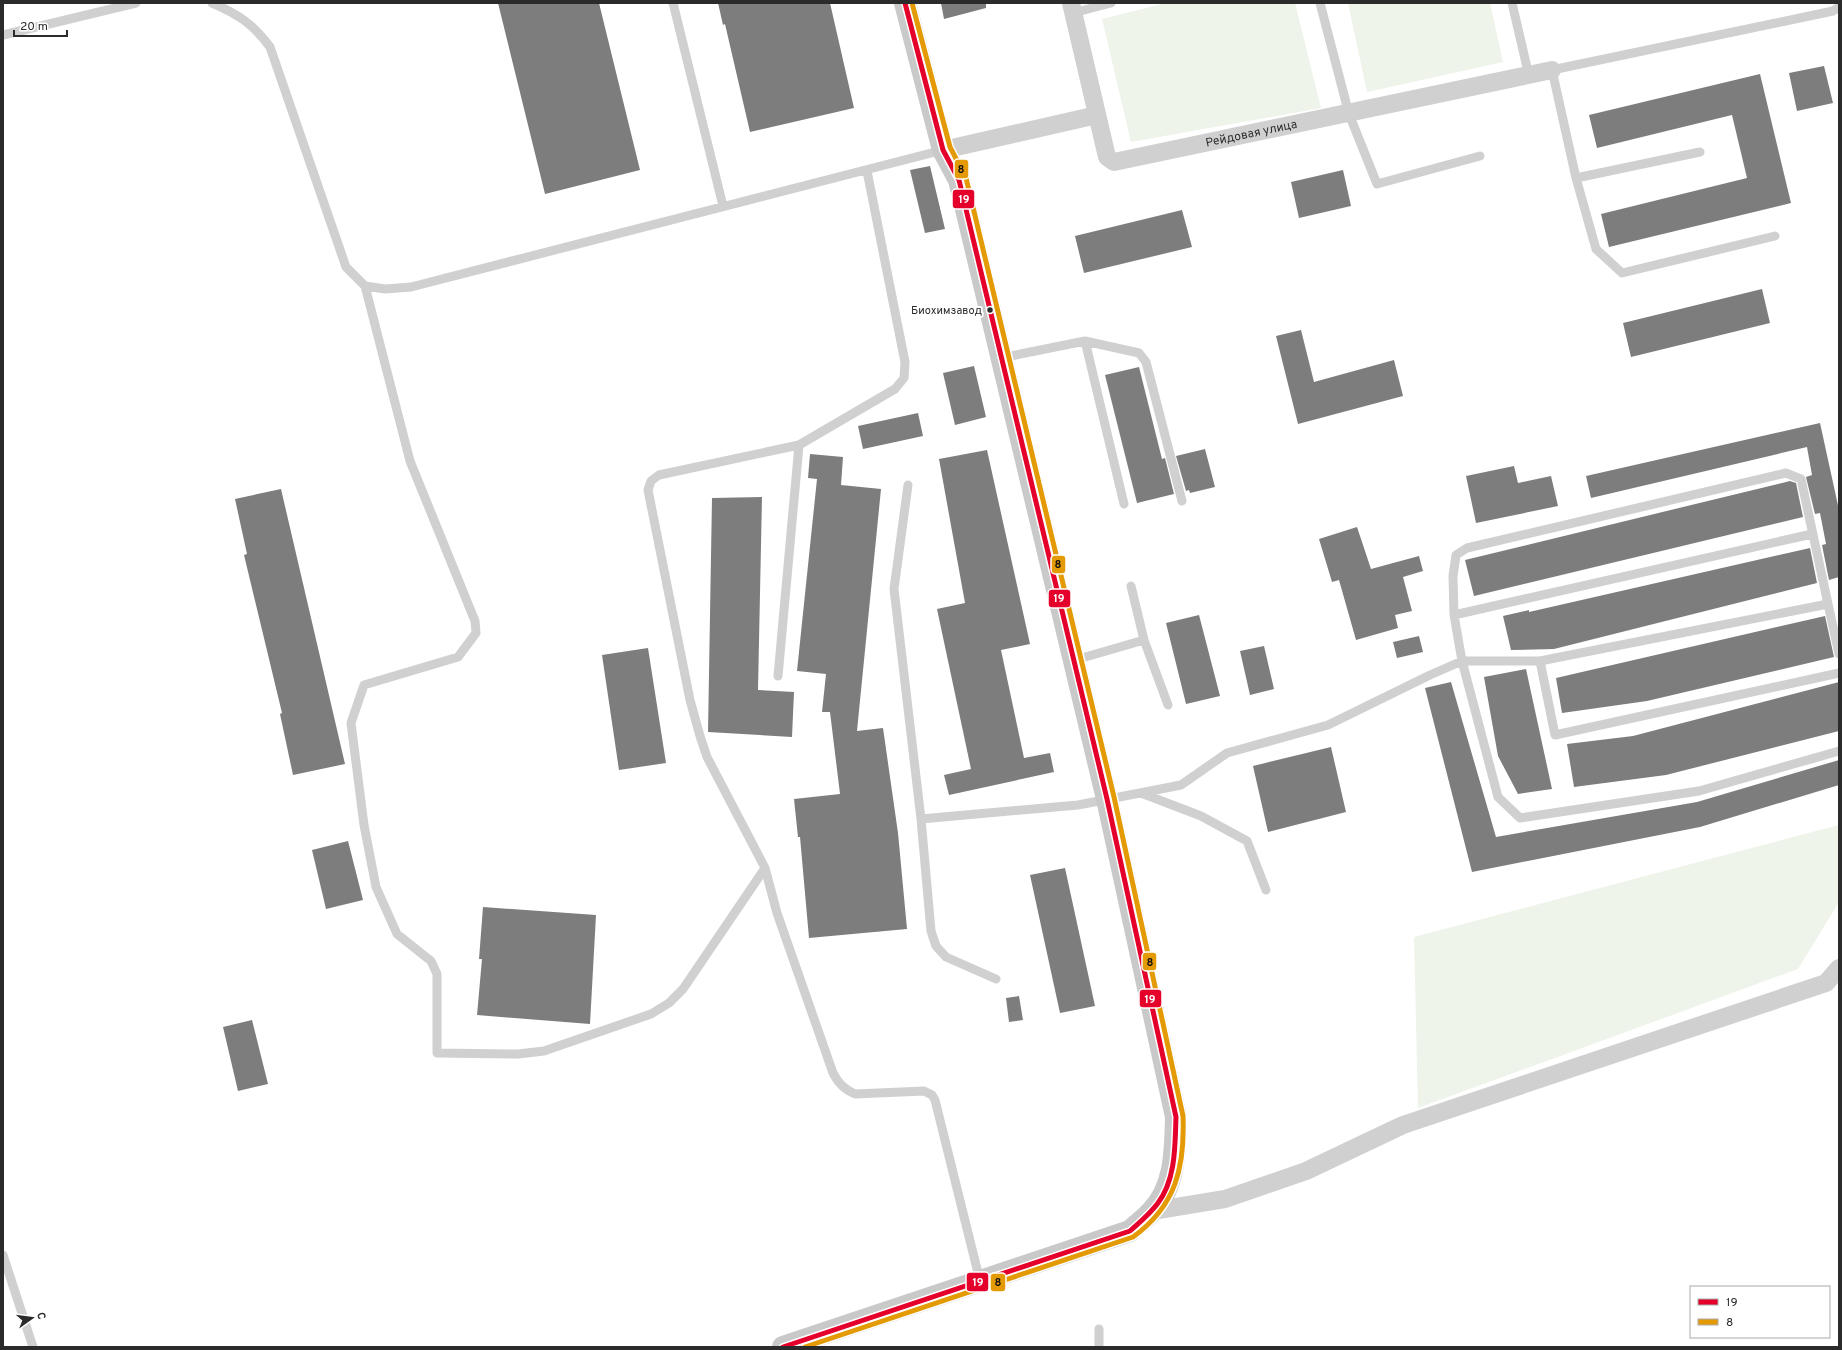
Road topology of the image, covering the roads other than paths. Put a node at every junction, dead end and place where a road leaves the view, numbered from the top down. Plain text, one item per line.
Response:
1 (136, 3) edge
2 (212, 3) edge
3 (673, 3) edge
4 (905, 3) edge
5 (1111, 3) edge
6 (1320, 3) edge
7 (1512, 3) edge
8 (1839, 7) edge
9 (1072, 8) edge
10 (3, 35) edge
11 (1552, 70) junction
12 (1529, 76) junction
13 (1349, 114) junction
14 (1097, 115) junction
15 (943, 150) junction
16 (1700, 152) dead end
17 (1480, 156) dead end
18 (867, 170) junction
19 (1576, 178) junction
20 (723, 206) junction
21 (1774, 236) dead end
22 (365, 286) junction
23 (1085, 341) junction
24 (1001, 358) junction
25 (798, 445) junction
26 (908, 485) dead end
27 (1182, 501) dead end
28 (1124, 504) dead end
29 (1812, 534) junction
30 (1131, 586) dead end
31 (1828, 604) junction
32 (1454, 615) junction
33 (1144, 640) junction
34 (1839, 654) edge
35 (1075, 660) junction
36 (1462, 661) junction
37 (1540, 661) junction
38 (1839, 673) edge
39 (778, 676) dead end
40 (1168, 705) dead end
41 (1839, 751) edge
42 (1140, 793) junction
43 (1107, 799) junction
44 (921, 819) junction
45 (765, 868) junction
46 (1266, 890) dead end
47 (1839, 968) edge
48 (996, 979) dead end
49 (1832, 979) edge
50 (1152, 1211) junction
51 (3, 1255) edge
52 (980, 1281) junction
53 (1099, 1329) dead end
54 (33, 1347) edge
55 (783, 1347) edge
56 (1099, 1347) edge

1 - 10 lane
2 - 22 lane
3 - 20 lane
4 - 15 main road
5 - 9 lane
6 - 13 lane
7 - 12 lane
8 - 11 lane
9 - 14 street, Рейдовая улица
11 - 12 street, Рейдовая улица
11 - 19 lane
12 - 13 street, Рейдовая улица
13 - 14 street, Рейдовая улица
13 - 17 lane
14 - 15 street
15 - 18 lane
15 - 24 main road
16 - 19 lane
18 - 20 lane
18 - 25 lane
19 - 21 lane
20 - 22 lane
22 - 45 lane
23 - 24 lane
23 - 27 lane
23 - 28 lane
24 - 35 main road
25 - 39 lane
25 - 45 lane
26 - 44 lane
29 - 31 lane
29 - 32 lane
29 - 32 lane
30 - 33 lane
31 - 34 lane
31 - 37 lane
32 - 36 lane
33 - 35 lane
33 - 40 lane
35 - 43 main road
36 - 37 lane
36 - 41 lane
36 - 42 lane
37 - 38 lane
42 - 43 lane
42 - 46 lane
43 - 44 lane
43 - 50 main road
44 - 48 lane
45 - 52 lane
47 - 49 street
49 - 50 street
50 - 52 main road
51 - 54 lane
52 - 55 main road
53 - 56 lane

